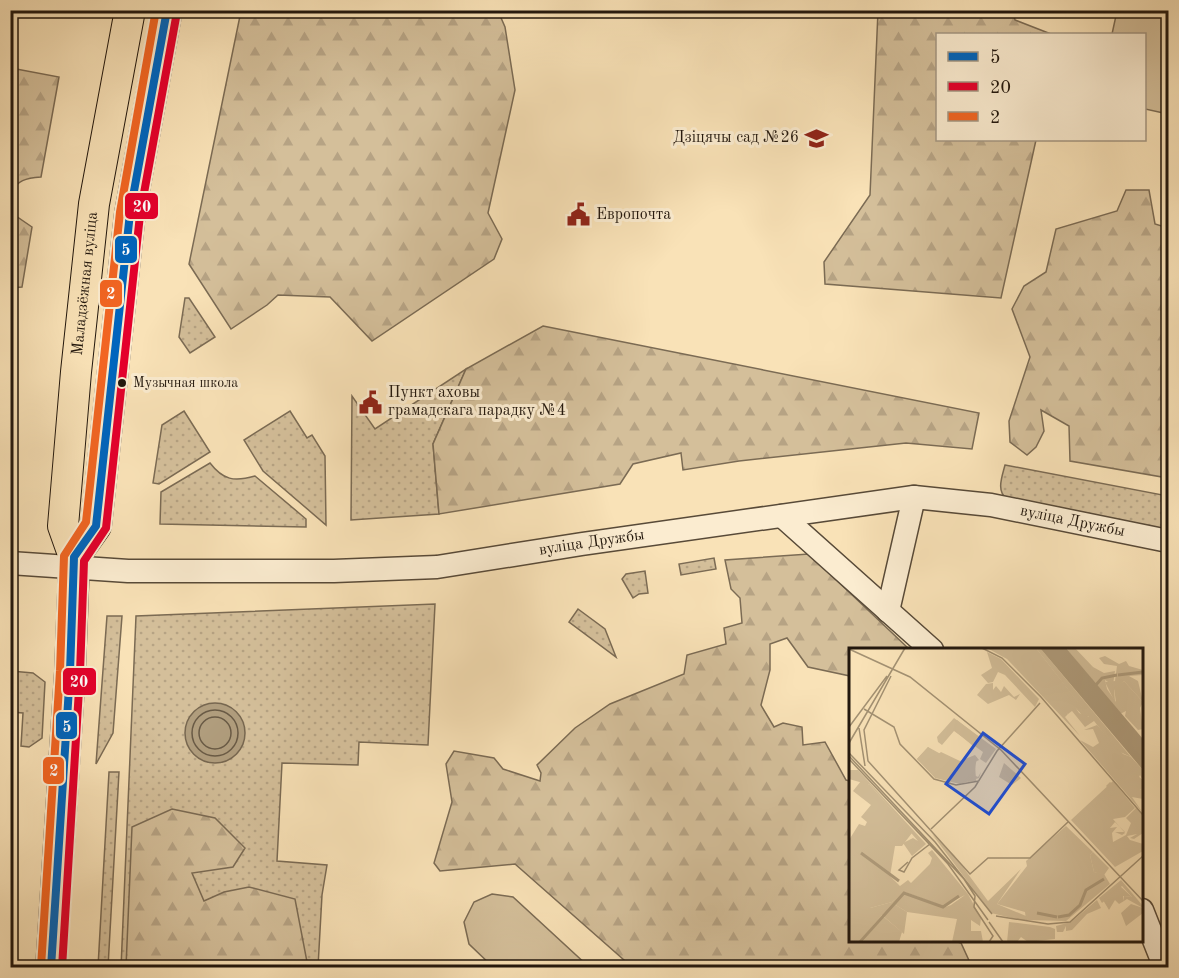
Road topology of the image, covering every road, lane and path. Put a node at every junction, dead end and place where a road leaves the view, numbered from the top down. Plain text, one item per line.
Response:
1 (129, 10) edge
2 (167, 10) edge
3 (914, 497) junction
4 (782, 516) junction
5 (1168, 541) edge
6 (74, 562) junction
7 (10, 563) edge
8 (888, 611) junction
9 (930, 648) edge
10 (1143, 913) edge
11 (51, 968) edge
12 (1165, 968) edge

1 - 6 main road, Маладзёжная вуліца
2 - 6 main road
3 - 4 street, вуліца Дружбы
3 - 5 street, вуліца Дружбы
3 - 8 street
4 - 6 street, вуліца Дружбы
4 - 8 street
6 - 7 street, вуліца Дружбы
6 - 11 main road, Маладзёжная вуліца
8 - 9 street
10 - 12 street

